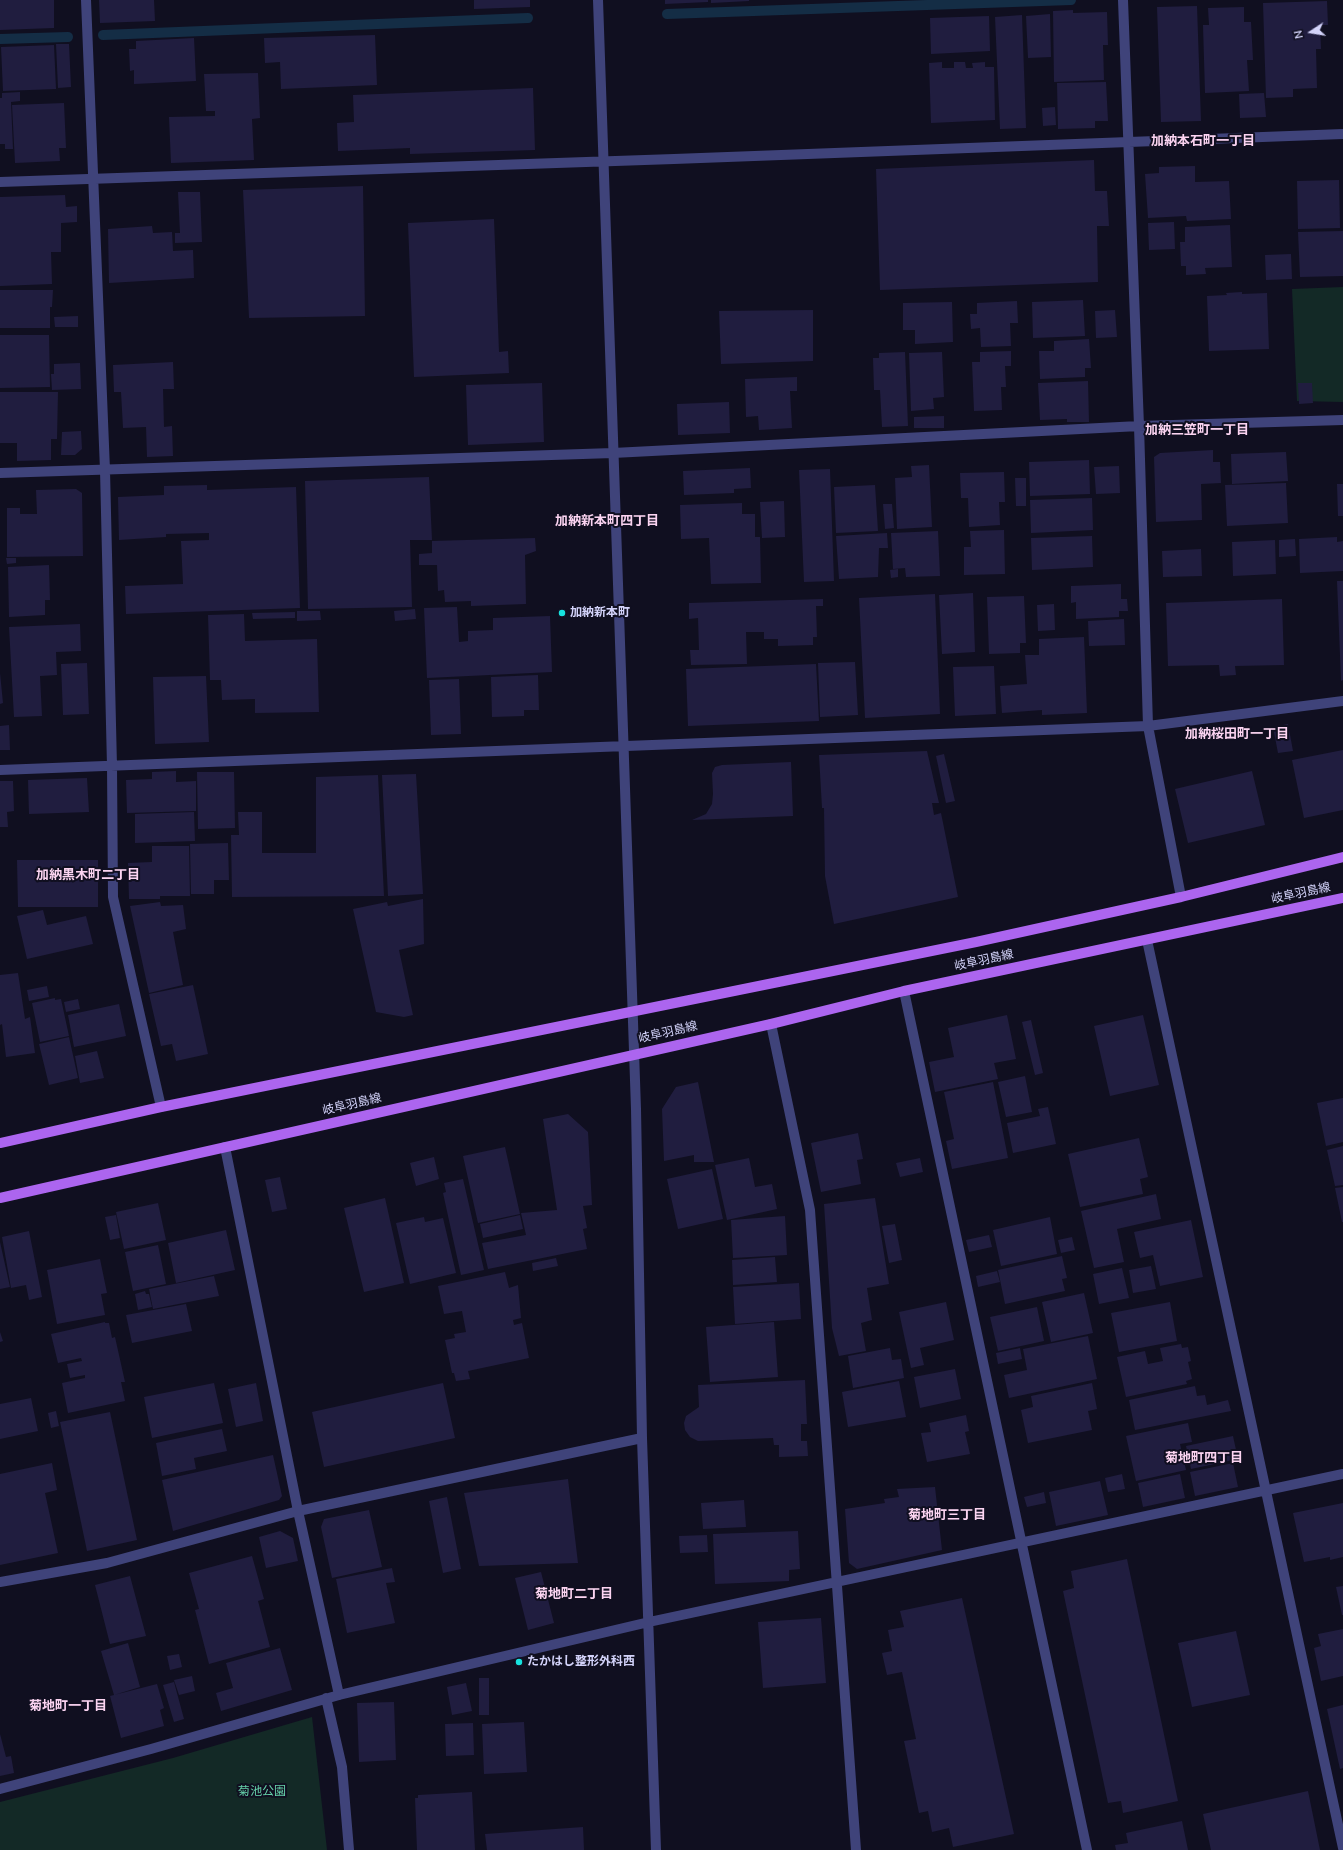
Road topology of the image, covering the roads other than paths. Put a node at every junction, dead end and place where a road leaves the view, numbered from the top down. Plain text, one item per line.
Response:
1 (86, 0) edge
2 (598, 0) edge
3 (1123, 0) edge
4 (1343, 134) edge
5 (1128, 141) junction
6 (603, 161) junction
7 (93, 178) junction
8 (0, 182) edge
9 (1343, 420) edge
10 (1139, 426) junction
11 (613, 453) junction
12 (104, 470) junction
13 (0, 473) edge
14 (1343, 701) edge
15 (1148, 726) junction
16 (624, 747) junction
17 (112, 766) junction
18 (0, 770) edge
19 (1343, 857) edge
20 (1181, 897) junction
21 (1343, 898) edge
22 (1147, 940) junction
23 (904, 991) junction
24 (633, 1011) junction
25 (771, 1024) junction
26 (634, 1054) junction
27 (161, 1107) junction
28 (0, 1143) edge
29 (225, 1146) junction
30 (0, 1198) edge
31 (642, 1438) junction
32 (1343, 1474) edge
33 (1266, 1490) junction
34 (298, 1511) junction
35 (1022, 1542) junction
36 (838, 1581) junction
37 (0, 1582) edge
38 (649, 1622) junction
39 (339, 1695) junction
40 (326, 1698) junction
41 (0, 1789) edge
42 (1343, 1848) edge
43 (349, 1850) edge
44 (656, 1850) edge
45 (856, 1850) edge
46 (1087, 1850) edge

1 - 7 street
2 - 6 street
3 - 5 street
4 - 5 street
5 - 6 street
5 - 10 street
6 - 7 street
6 - 11 street
7 - 8 street
7 - 12 street
9 - 10 street
10 - 11 street
10 - 15 street
11 - 12 street
11 - 16 street
12 - 13 street
12 - 17 street
14 - 15 street
15 - 16 street
15 - 20 street
16 - 17 street
16 - 24 street
17 - 18 street
17 - 27 street
19 - 20 main road, 岐阜羽島線
20 - 24 main road, 岐阜羽島線
21 - 22 main road, 岐阜羽島線
22 - 23 main road, 岐阜羽島線
22 - 33 street
23 - 25 main road, 岐阜羽島線
23 - 35 street
24 - 26 street
24 - 27 main road, 岐阜羽島線
25 - 26 main road, 岐阜羽島線
25 - 36 street
26 - 29 main road, 岐阜羽島線
26 - 31 street
27 - 28 main road, 岐阜羽島線
29 - 30 main road, 岐阜羽島線
29 - 34 street
31 - 34 street
31 - 38 street
32 - 33 street
33 - 35 street
33 - 42 street
34 - 37 street
34 - 39 street
35 - 36 street
35 - 46 street
36 - 38 street
36 - 45 street
38 - 39 street
38 - 44 street
39 - 40 street
40 - 41 street
40 - 43 street

